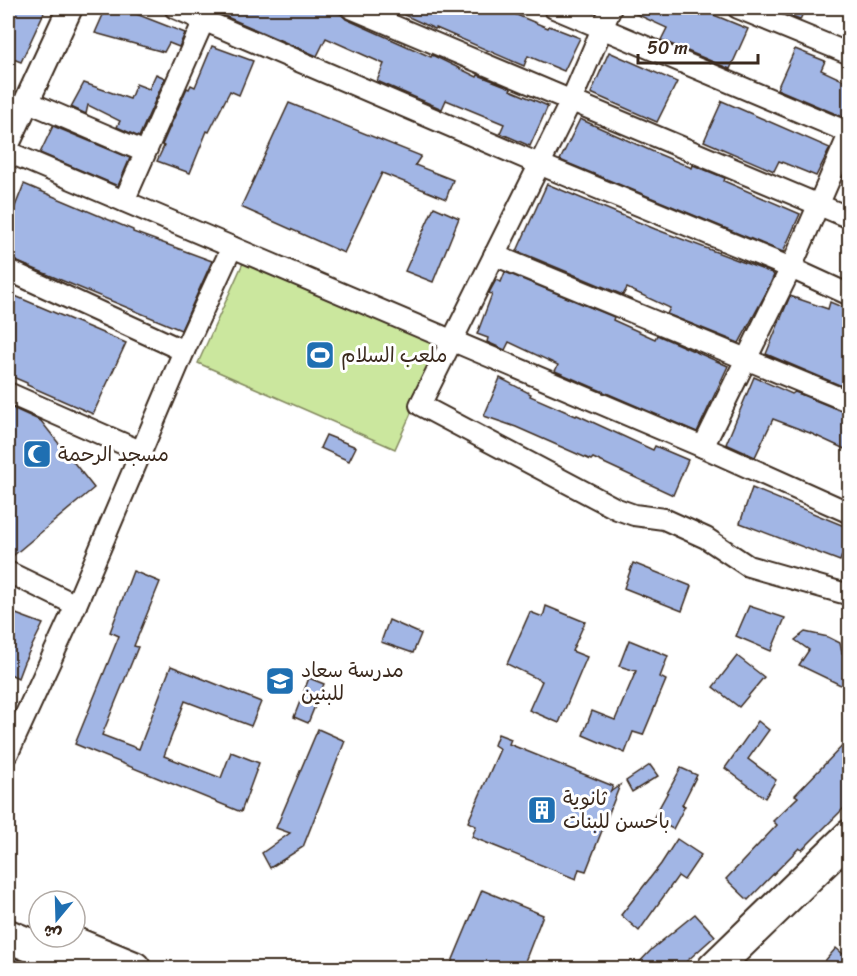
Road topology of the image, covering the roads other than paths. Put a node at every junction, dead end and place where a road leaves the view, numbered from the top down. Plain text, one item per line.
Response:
1 (70, 8) edge
2 (175, 8) edge
3 (351, 8) edge
4 (554, 8) edge
5 (612, 8) edge
6 (738, 8) edge
7 (204, 20) junction
8 (603, 28) junction
9 (849, 54) edge
10 (27, 101) junction
11 (570, 101) junction
12 (849, 133) edge
13 (8, 142) edge
14 (8, 152) edge
15 (145, 152) junction
16 (539, 164) junction
17 (124, 201) junction
18 (819, 205) junction
19 (849, 218) edge
20 (232, 247) junction
21 (494, 255) junction
22 (791, 268) junction
23 (8, 270) edge
24 (849, 295) edge
25 (451, 342) junction
26 (184, 351) junction
27 (746, 360) junction
28 (8, 393) edge
29 (849, 402) edge
30 (703, 447) junction
31 (142, 452) junction
32 (849, 513) edge
33 (8, 572) edge
34 (849, 595) edge
35 (76, 605) junction
36 (8, 753) edge
37 (849, 836) edge
38 (849, 864) edge
39 (8, 916) edge
40 (27, 924) edge
41 (8, 936) edge
42 (86, 949) edge
43 (86, 969) edge
44 (134, 969) edge
45 (714, 969) edge
46 (741, 969) edge

1 - 10 street
2 - 7 street
3 - 11 street
4 - 8 street
5 - 8 street
6 - 9 street
7 - 15 street
7 - 16 street
8 - 11 street
8 - 12 street
10 - 13 street
10 - 15 street
11 - 16 street
11 - 18 street
12 - 18 street
14 - 17 street
15 - 17 street
16 - 21 street
16 - 22 street
17 - 20 street
18 - 19 street
18 - 22 street
20 - 25 street
20 - 26 street
21 - 25 street
21 - 27 street
22 - 24 street
22 - 27 street
23 - 26 street
25 - 30 street
25 - 34 street
26 - 31 street
27 - 29 street
27 - 30 street
28 - 31 street
30 - 32 street
31 - 35 street
33 - 35 street
35 - 36 street
37 - 45 highway
38 - 46 highway
39 - 40 highway
41 - 43 highway
42 - 44 highway

